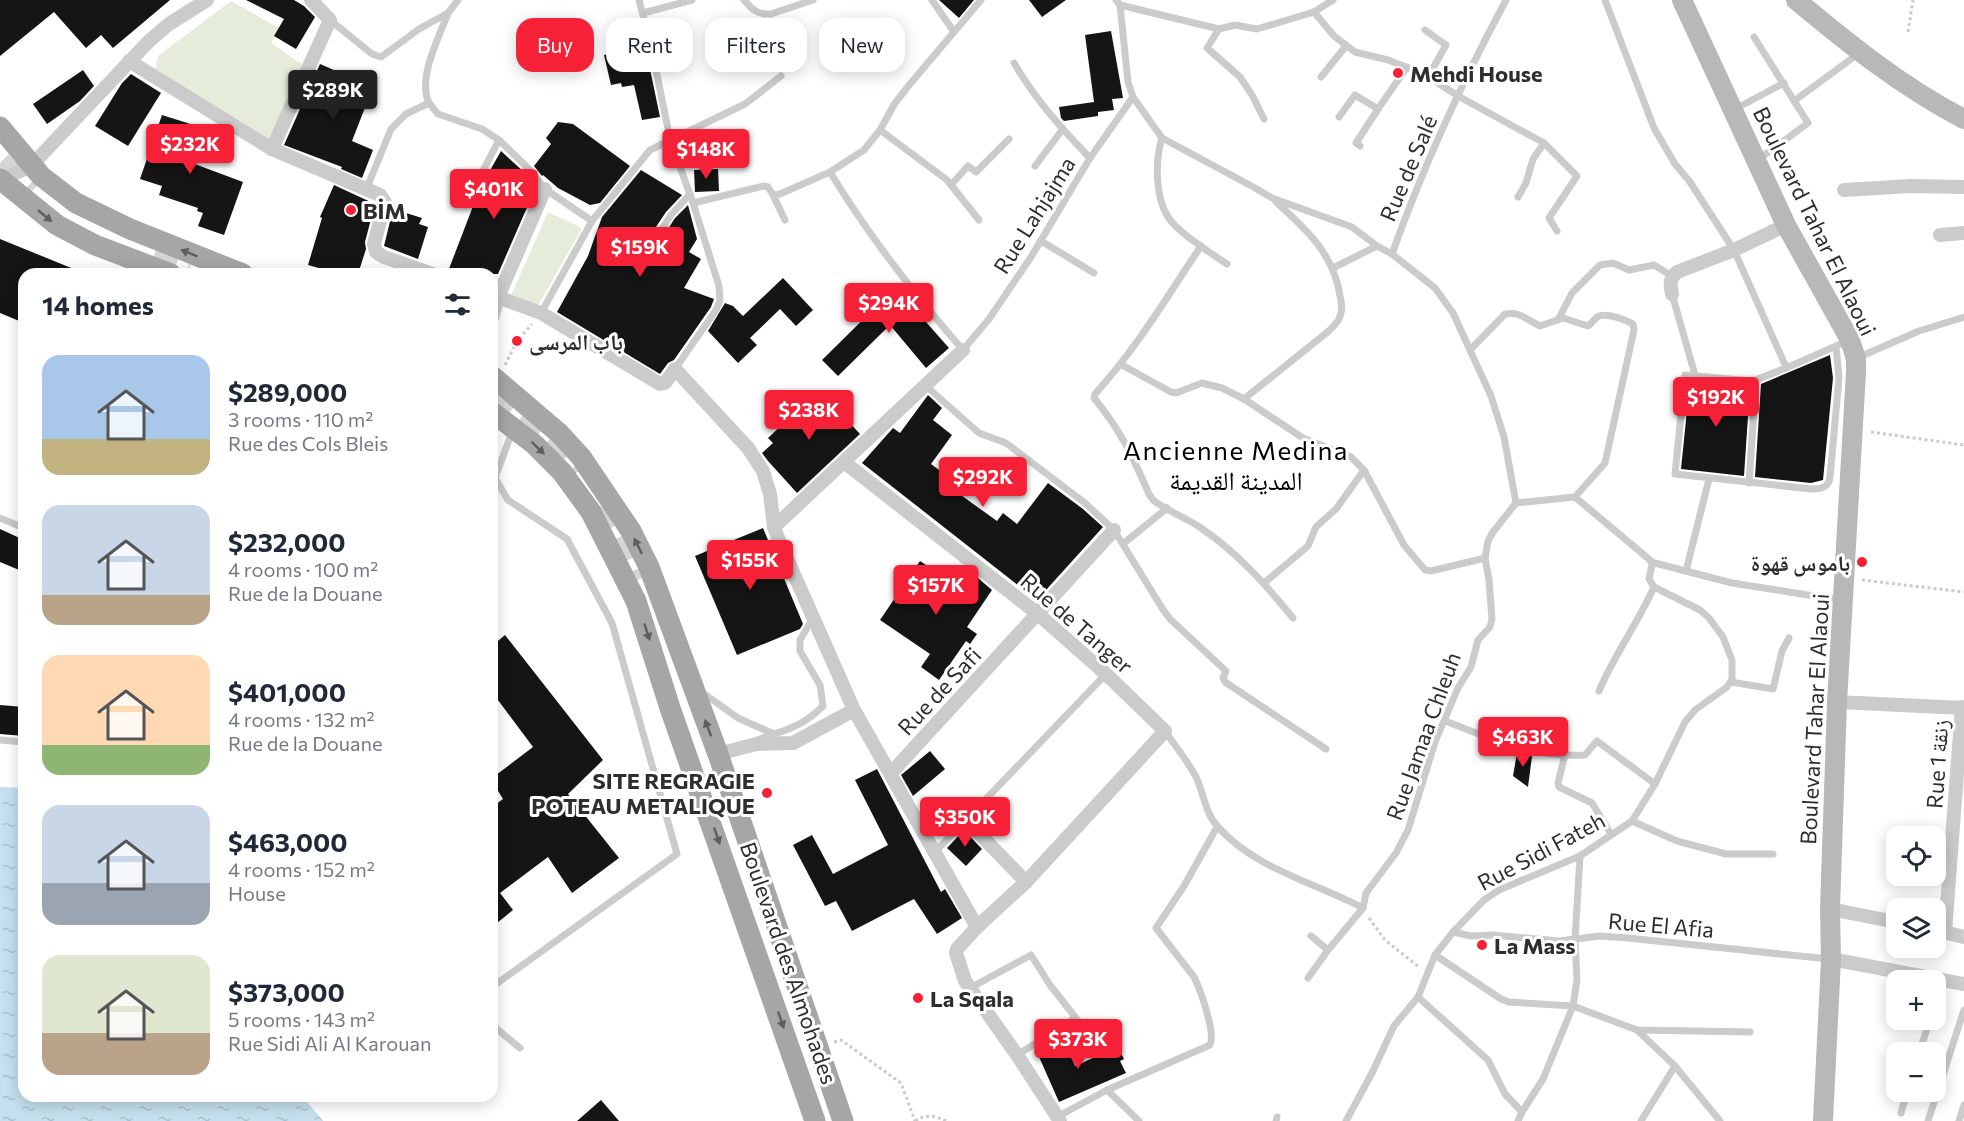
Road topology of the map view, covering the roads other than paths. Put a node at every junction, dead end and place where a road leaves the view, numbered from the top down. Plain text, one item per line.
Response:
1 (311, 0) edge
2 (458, 0) edge
3 (639, 0) edge
4 (692, 0) edge
5 (744, 0) edge
6 (813, 0) edge
7 (932, 0) edge
8 (981, 0) edge
9 (1333, 0) edge
10 (1506, 0) edge
11 (1605, 0) edge
12 (1682, 0) edge
13 (1796, 0) edge
14 (200, 2) edge
15 (1118, 3) edge
16 (1314, 12) junction
17 (448, 13) junction
18 (643, 13) junction
19 (330, 20) junction
20 (1219, 29) junction
21 (1425, 30) dead end
22 (954, 32) junction
23 (1754, 37) dead end
24 (1346, 46) junction
25 (1860, 53) junction
26 (129, 61) junction
27 (1014, 63) dead end
28 (1407, 67) junction
29 (781, 76) dead end
30 (1321, 77) dead end
31 (1428, 77) junction
32 (1784, 83) junction
33 (1458, 96) junction
34 (1133, 97) junction
35 (1794, 101) junction
36 (429, 103) junction
37 (1378, 109) junction
38 (1733, 110) junction
39 (1339, 117) dead end
40 (1264, 119) dead end
41 (1964, 119) edge
42 (0, 127) edge
43 (880, 130) junction
44 (1062, 130) junction
45 (1162, 138) junction
46 (670, 139) junction
47 (1009, 139) dead end
48 (499, 141) junction
49 (1544, 143) junction
50 (1360, 146) dead end
51 (272, 149) junction
52 (1090, 158) junction
53 (1756, 160) junction
54 (32, 165) junction
55 (1035, 166) dead end
56 (830, 172) junction
57 (1, 180) edge
58 (951, 186) junction
59 (1964, 187) edge
60 (544, 189) junction
61 (366, 190) junction
62 (1844, 190) dead end
63 (690, 194) junction
64 (773, 195) junction
65 (1518, 197) dead end
66 (1272, 198) junction
67 (693, 203) junction
68 (465, 205) dead end
69 (785, 220) dead end
70 (980, 220) dead end
71 (592, 221) junction
72 (1786, 225) junction
73 (1557, 231) dead end
74 (1964, 232) edge
75 (1940, 235) dead end
76 (1041, 241) junction
77 (651, 245) dead end
78 (1202, 246) junction
79 (1377, 246) junction
80 (1734, 250) junction
81 (1392, 254) junction
82 (1227, 264) dead end
83 (155, 268) tunnel mouth
84 (228, 268) edge
85 (416, 268) edge
86 (1334, 268) junction
87 (1094, 273) dead end
88 (1672, 276) junction
89 (498, 289) edge
90 (1672, 294) joint
91 (498, 297) edge
92 (541, 313) junction
93 (1964, 317) edge
94 (1558, 320) junction
95 (1847, 348) junction
96 (963, 350) junction
97 (1471, 350) junction
98 (1122, 365) junction
99 (1786, 367) junction
100 (675, 369) junction
101 (1695, 375) junction
102 (498, 380) edge
103 (1756, 380) junction
104 (926, 386) junction
105 (1244, 399) junction
106 (534, 410) junction
107 (498, 417) edge
108 (513, 428) junction
109 (844, 462) junction
110 (498, 470) edge
111 (1364, 470) junction
112 (1708, 479) junction
113 (1749, 483) junction
114 (498, 487) edge
115 (1575, 497) junction
116 (1516, 503) junction
117 (1167, 508) junction
118 (0, 518) edge
119 (18, 526) edge
120 (774, 527) junction
121 (1114, 530) junction
122 (1123, 544) junction
123 (1485, 558) junction
124 (1651, 562) junction
125 (1686, 571) junction
126 (1264, 583) junction
127 (1654, 587) junction
128 (1842, 600) junction
129 (1038, 614) junction
130 (813, 618) junction
131 (1293, 618) dead end
132 (1789, 639) dead end
133 (1106, 674) junction
134 (689, 679) junction
135 (1731, 682) junction
136 (1599, 691) dead end
137 (1837, 702) junction
138 (1963, 707) edge
139 (854, 710) junction
140 (1445, 721) junction
141 (1166, 731) junction
142 (774, 734) junction
143 (0, 740) edge
144 (18, 742) edge
145 (1326, 749) dead end
146 (1565, 756) junction
147 (730, 760) junction
148 (891, 773) junction
149 (1655, 784) junction
150 (967, 821) junction
151 (1632, 821) junction
152 (1217, 827) junction
153 (1611, 834) junction
154 (935, 852) junction
155 (1773, 854) dead end
156 (1580, 856) junction
157 (1026, 882) junction
158 (1943, 898) edge
159 (1363, 908) junction
160 (1830, 909) junction
161 (1886, 920) edge
162 (977, 927) junction
163 (1453, 932) junction
164 (1946, 932) edge
165 (1311, 936) dead end
166 (1964, 937) edge
167 (1575, 939) junction
168 (1328, 950) junction
169 (1435, 955) junction
170 (1831, 959) junction
171 (1893, 970) edge
172 (1308, 978) dead end
173 (1946, 980) edge
174 (498, 983) edge
175 (1964, 984) edge
176 (970, 988) junction
177 (1418, 996) junction
178 (1573, 1006) junction
179 (1964, 1010) edge
180 (1075, 1018) junction
181 (498, 1030) edge
182 (1637, 1030) junction
183 (1750, 1032) dead end
184 (1094, 1041) dead end
185 (520, 1048) dead end
186 (1017, 1055) junction
187 (1675, 1066) junction
188 (1107, 1090) junction
189 (1904, 1102) edge
190 (1964, 1106) edge
191 (1522, 1112) junction
192 (1900, 1113) dead end
193 (1058, 1119) edge
194 (815, 1121) edge
195 (843, 1121) edge
196 (1139, 1121) edge
197 (1346, 1121) edge
198 (1518, 1121) edge
199 (1641, 1121) edge
200 (1720, 1121) edge
201 (1823, 1121) edge
202 (1928, 1121) edge
203 (1959, 1121) edge

1 - 19 street
2 - 17 lane
3 - 18 lane
4 - 18 lane
5 - 6 lane
7 - 22 lane
8 - 22 lane
9 - 16 lane
10 - 33 lane, Rue de Salé
11 - 80 lane
12 - 38 street, Boulevard Tahar El Alaoui
13 - 25 street
14 - 26 street
15 - 20 lane
15 - 34 lane
16 - 20 lane
16 - 24 lane
17 - 19 lane
17 - 36 lane
18 - 46 lane
19 - 51 street
20 - 40 lane
21 - 31 lane
22 - 43 lane
23 - 32 lane
24 - 28 lane
24 - 30 lane
25 - 35 lane
25 - 41 street
26 - 51 street
26 - 54 street
27 - 44 lane
28 - 31 lane
28 - 37 lane
29 - 46 lane
31 - 33 lane
32 - 35 lane
32 - 38 lane
33 - 49 lane
33 - 81 lane, Rue de Salé
34 - 45 lane
34 - 52 lane, Rue Lahjajma
35 - 53 lane
36 - 48 lane
36 - 61 lane
37 - 39 lane
37 - 50 lane
38 - 53 street, Boulevard Tahar El Alaoui
42 - 54 main road
43 - 56 lane
43 - 58 lane
44 - 52 lane
44 - 55 lane
45 - 66 lane
45 - 78 lane
46 - 63 lane
46 - 71 lane
47 - 58 lane
48 - 60 lane
48 - 68 lane
49 - 65 lane
49 - 73 lane
51 - 61 street
52 - 76 lane, Rue Lahjajma
53 - 72 street, Boulevard Tahar El Alaoui
54 - 57 street
84 -> 54 main road
56 - 64 lane
56 - 96 lane
57 -> 83 main road
58 - 70 lane
59 - 62 street
60 - 71 lane
60 - 89 street
61 - 85 street
63 - 67 lane
63 - 77 lane
64 - 67 lane
64 - 69 lane
66 - 79 lane
66 - 86 lane
67 - 100 lane
71 - 92 lane
72 - 80 street
72 - 95 street, Boulevard Tahar El Alaoui
74 - 75 street
76 - 87 lane
76 - 96 lane, Rue Lahjajma
78 - 82 lane
78 - 98 lane
79 - 81 lane
79 - 86 lane
80 - 88 street
80 - 99 lane
81 - 97 lane
86 - 105 lane
88 - 90 street
88 - 94 lane
90 - 101 lane
91 - 92 street
92 - 100 street
93 - 95 lane
94 - 97 lane
94 - 115 lane
95 - 99 lane
95 - 113 lane
95 - 128 street, Boulevard Tahar El Alaoui
96 - 104 street
97 - 116 lane
98 - 105 lane
98 - 117 lane
99 - 103 lane
100 - 120 street
101 - 103 lane
101 - 112 lane
102 - 106 main road, Boulevard des Almohades
103 - 113 lane
104 - 109 street
104 - 121 lane
105 - 111 lane
106 - 108 main road
134 -> 106 main road, Boulevard des Almohades
107 - 108 main road, Boulevard des Almohades
108 - 110 lane
108 -> 194 main road, Boulevard des Almohades
109 - 120 street
109 - 129 street, Rue de Tanger
111 - 123 lane
111 - 126 lane
112 - 113 lane
112 - 125 lane
114 - 174 lane
115 - 116 lane
115 - 124 lane
116 - 123 lane, Rue Jamaa Chleuh
117 - 122 lane
117 - 126 lane
118 - 119 lane
120 - 130 street
121 - 122 lane
121 - 129 street, Rue de Safi
122 - 145 lane
123 - 140 lane, Rue Jamaa Chleuh
124 - 125 lane
124 - 127 lane
125 - 128 lane
126 - 131 lane
127 - 135 lane
127 - 136 lane
128 - 137 street, Boulevard Tahar El Alaoui
129 - 133 street, Rue de Tanger
129 - 148 street, Rue de Safi
130 - 139 street
130 - 142 lane
132 - 135 lane
133 - 141 street, Rue de Tanger
133 - 150 lane
134 - 142 lane
147 -> 134 main road, Boulevard des Almohades
135 - 149 lane, Rue Sidi Fateh
137 - 138 street
137 - 160 street, Boulevard Tahar El Alaoui
138 - 158 street, Rue 1 زنقة
139 - 147 street
139 - 148 street
140 - 146 lane
140 - 159 lane, Rue Jamaa Chleuh
141 - 152 lane
141 - 157 street
142 - 147 lane
143 - 144 lane
146 - 149 lane
146 - 153 lane
147 - 195 main road, Boulevard des Almohades
148 - 154 street
149 - 151 lane, Rue Sidi Fateh
150 - 154 lane
150 - 157 street
151 - 153 lane, Rue Sidi Fateh
151 - 155 lane
152 - 159 lane
152 - 188 lane
153 - 156 lane, Rue Sidi Fateh
154 - 162 street
156 - 163 lane, Rue Sidi Fateh
156 - 167 lane
157 - 162 street
159 - 168 lane, Rue Jamaa Chleuh
160 - 161 street
160 - 170 street, Boulevard Tahar El Alaoui
162 - 176 street
163 - 167 lane, Rue El Afia
163 - 169 lane, Rue Sidi Fateh
164 - 166 street
165 - 168 lane
167 - 170 lane, Rue El Afia
167 - 178 lane
168 - 172 lane, Rue Jamaa Chleuh
169 - 177 lane, Rue Sidi Fateh
169 - 178 lane
170 - 171 street
170 - 201 street, Boulevard Tahar El Alaoui
173 - 175 street
176 - 180 lane
176 - 186 street
177 - 191 lane
177 - 197 lane, Rue Sidi Fateh
178 - 182 lane
178 - 191 lane
179 - 202 lane
180 - 184 lane
180 - 186 lane
181 - 185 lane
182 - 183 lane
182 - 187 lane
186 - 193 street
187 - 199 lane
187 - 200 lane
188 - 193 lane
188 - 196 lane
189 - 192 lane
190 - 203 lane
191 - 198 lane

